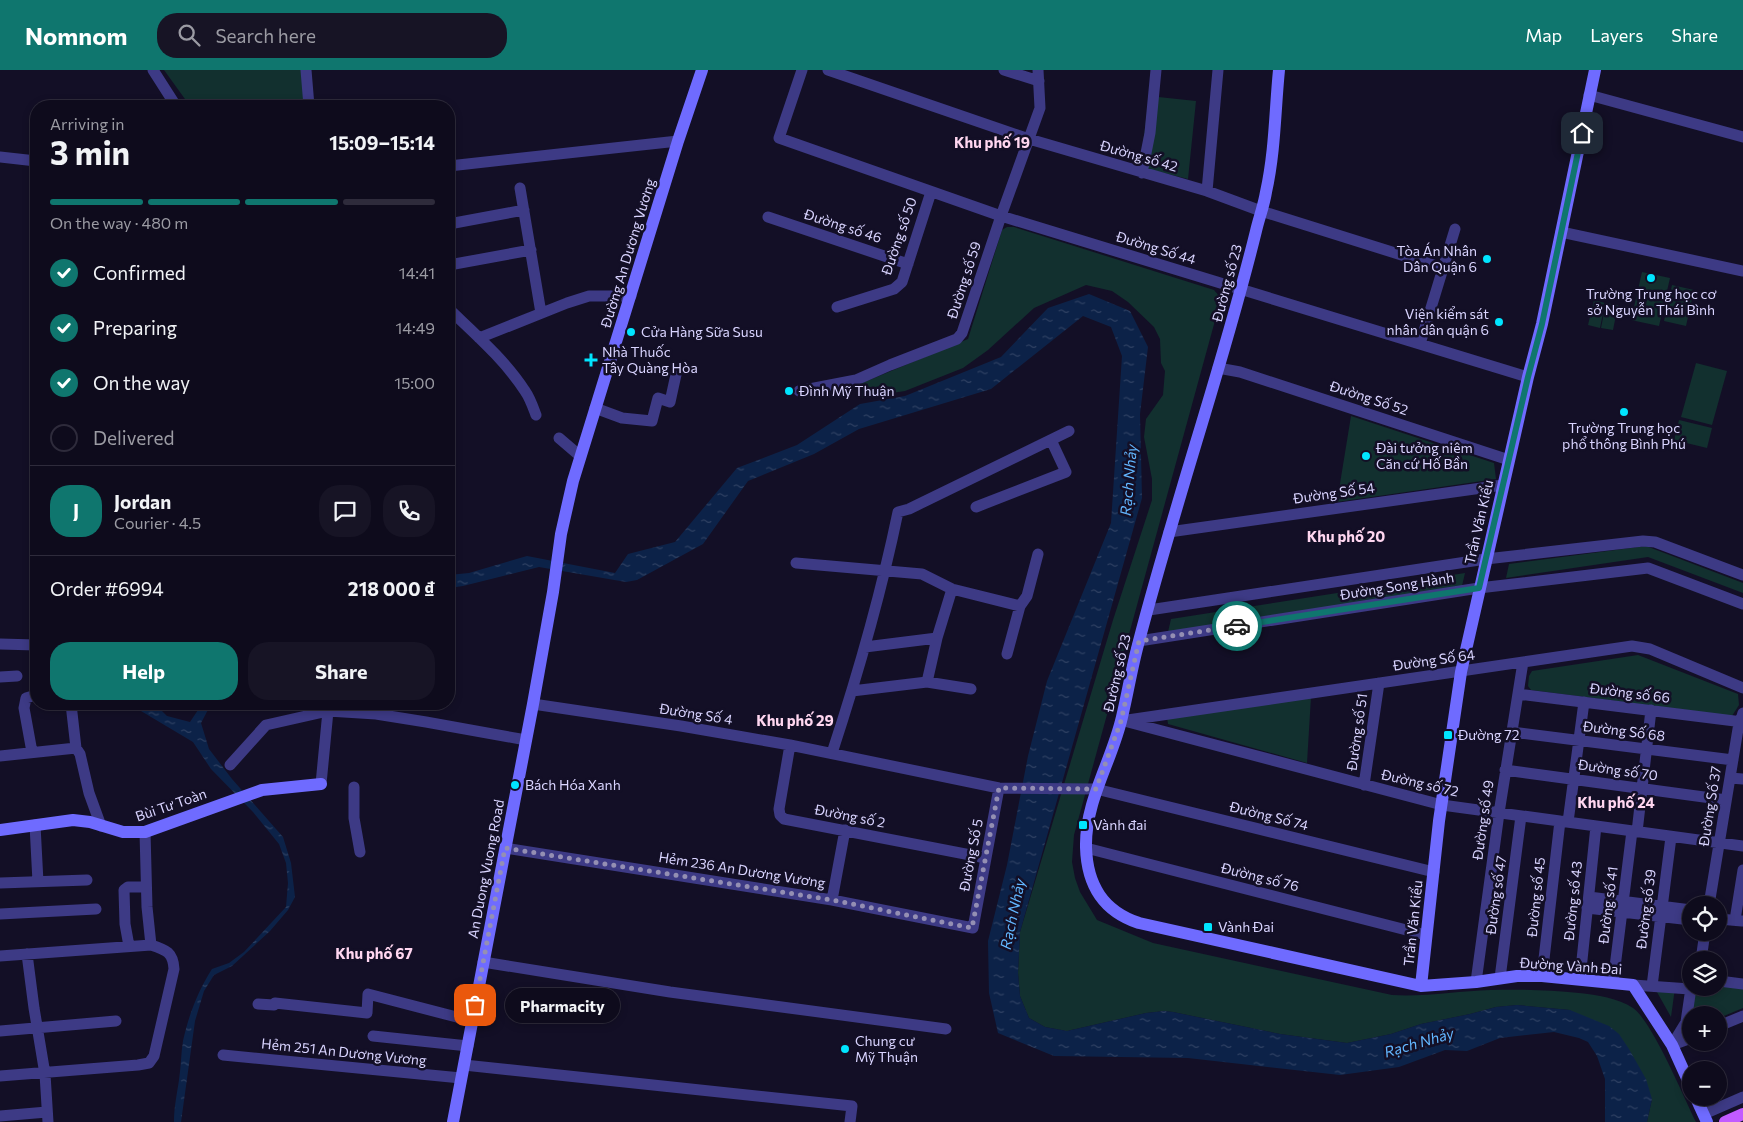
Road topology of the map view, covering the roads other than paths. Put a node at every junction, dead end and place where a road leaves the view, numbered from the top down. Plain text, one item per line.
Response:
1 (153, 70) edge
2 (306, 70) edge
3 (702, 70) edge
4 (802, 70) edge
5 (828, 70) edge
6 (1004, 70) edge
7 (1156, 70) edge
8 (1218, 70) edge
9 (1279, 70) edge
10 (1595, 70) edge
11 (1038, 76) edge
12 (1589, 95) junction
13 (172, 100) edge
14 (308, 100) edge
15 (1743, 137) edge
16 (1029, 139) junction
17 (678, 141) junction
18 (0, 158) edge
19 (30, 160) edge
20 (455, 165) edge
21 (1142, 173) junction
22 (520, 188) dead end
23 (1206, 191) junction
24 (931, 192) junction
25 (524, 210) junction
26 (1261, 211) junction
27 (1001, 216) junction
28 (768, 217) dead end
29 (455, 223) edge
30 (1455, 229) dead end
31 (1561, 232) junction
32 (531, 250) junction
33 (455, 264) edge
34 (908, 264) junction
35 (1443, 268) junction
36 (1743, 271) edge
37 (1242, 289) junction
38 (631, 296) junction
39 (837, 308) dead end
40 (541, 313) junction
41 (455, 315) edge
42 (479, 338) junction
43 (1420, 344) junction
44 (1218, 368) junction
45 (677, 370) dead end
46 (1528, 377) junction
47 (799, 391) dead end
48 (594, 408) junction
49 (536, 415) dead end
50 (1069, 431) dead end
51 (559, 438) dead end
52 (1051, 440) junction
53 (580, 456) junction
54 (1509, 460) junction
55 (1503, 485) junction
56 (976, 508) dead end
57 (1169, 532) junction
58 (1038, 554) dead end
59 (1486, 559) junction
60 (796, 563) dead end
61 (886, 571) junction
62 (1743, 575) edge
63 (1479, 588) junction
64 (952, 589) junction
65 (553, 592) joint
66 (1743, 604) edge
67 (1020, 606) junction
68 (1148, 610) junction
69 (937, 638) junction
70 (1139, 641) junction
71 (0, 644) edge
72 (30, 644) edge
73 (865, 647) junction
74 (1007, 654) dead end
75 (1523, 662) junction
76 (1461, 672) junction
77 (17, 676) dead end
78 (0, 677) edge
79 (927, 682) junction
80 (1379, 683) junction
81 (971, 688) dead end
82 (1743, 688) edge
83 (852, 691) junction
84 (1518, 694) junction
85 (30, 697) edge
86 (1584, 702) junction
87 (533, 704) junction
88 (71, 710) edge
89 (352, 710) edge
90 (381, 710) edge
91 (1651, 710) junction
92 (328, 711) junction
93 (1742, 719) edge
94 (1121, 721) junction
95 (1512, 732) junction
96 (526, 740) junction
97 (1579, 740) junction
98 (790, 745) junction
99 (76, 748) junction
100 (1647, 748) junction
101 (32, 752) junction
102 (832, 753) junction
103 (0, 756) edge
104 (1733, 760) junction
105 (230, 765) dead end
106 (1506, 770) junction
107 (1730, 778) junction
108 (1574, 779) junction
109 (1743, 780) edge
110 (321, 784) joint
111 (1364, 785) junction
112 (354, 786) dead end
113 (1004, 788) junction
114 (1642, 788) junction
115 (1096, 789) junction
116 (1726, 800) junction
117 (1442, 805) junction
118 (1499, 813) junction
119 (1521, 816) junction
120 (1564, 822) junction
121 (36, 825) junction
122 (101, 826) junction
123 (1596, 826) junction
124 (0, 830) edge
125 (845, 830) junction
126 (145, 832) junction
127 (1635, 832) junction
128 (1671, 837) junction
129 (1719, 844) junction
130 (1743, 846) edge
131 (505, 848) junction
132 (1086, 848) junction
133 (360, 852) dead end
134 (986, 858) junction
135 (1743, 870) edge
136 (1434, 872) junction
137 (87, 880) dead end
138 (38, 882) junction
139 (0, 883) edge
140 (146, 887) junction
141 (1711, 896) edge
142 (832, 900) junction
143 (1588, 902) junction
144 (1623, 906) junction
145 (96, 909) dead end
146 (1682, 910) edge
147 (1661, 911) junction
148 (0, 914) edge
149 (1682, 917) edge
150 (1739, 921) edge
151 (972, 928) joint
152 (1426, 935) junction
153 (151, 945) junction
154 (129, 946) junction
155 (28, 954) junction
156 (0, 956) edge
157 (483, 962) junction
158 (1542, 976) junction
159 (1500, 978) junction
160 (1580, 979) junction
161 (1476, 982) junction
162 (1613, 982) junction
163 (1727, 982) edge
164 (1743, 984) edge
165 (1633, 985) junction
166 (1421, 986) junction
167 (1652, 986) junction
168 (1682, 988) edge
169 (1690, 996) edge
170 (258, 1004) dead end
171 (1743, 1016) edge
172 (116, 1021) dead end
173 (472, 1021) junction
174 (1727, 1023) edge
175 (37, 1028) junction
176 (946, 1029) dead end
177 (0, 1030) edge
178 (372, 1036) dead end
179 (1682, 1041) edge
180 (1672, 1045) junction
181 (468, 1046) junction
182 (223, 1055) dead end
183 (464, 1065) junction
184 (1682, 1067) edge
185 (45, 1074) junction
186 (0, 1076) edge
187 (461, 1078) junction
188 (1743, 1097) edge
189 (1700, 1106) edge
190 (1743, 1114) edge
191 (0, 1116) edge
192 (47, 1117) edge
193 (1705, 1118) edge
194 (453, 1122) edge
195 (850, 1122) edge
196 (1725, 1122) edge

1 - 13 street
2 - 14 street
3 - 17 street, Đường An Dương Vương
4 - 24 street, Đường Số 44
5 - 16 street, Đường số 42
6 - 11 street
7 - 21 street
8 - 23 street
9 - 26 street, Đường số 23
10 - 12 street, Trần Văn Kiểu
11 - 16 street, Đường số 59
12 - 15 street
12 - 31 street, Trần Văn Kiểu
16 - 21 street, Đường số 42
16 - 27 street, Đường số 59
17 - 20 street
17 - 38 street, Đường An Dương Vương
18 - 19 street
21 - 23 street, Đường số 42
22 - 25 street
23 - 26 street, Đường số 42
24 - 27 street, Đường Số 44
24 - 34 street, Đường số 50
25 - 29 street
25 - 32 street
26 - 35 street, Đường số 42
26 - 37 street, Đường số 23
27 - 37 street, Đường Số 44
27 - 47 street, Đường số 59
28 - 34 street, Đường số 46
30 - 35 street
31 - 36 street
31 - 46 street, Trần Văn Kiểu
32 - 33 street
32 - 40 street
34 - 39 street, Đường số 50
35 - 43 street
37 - 43 street, Đường Số 44
37 - 44 street, Đường số 23
38 - 40 street
38 - 48 street, Đường An Dương Vương
40 - 42 street
41 - 42 street
42 - 49 street
43 - 46 street, Đường Số 44
44 - 54 street, Đường Số 52
44 - 57 street, Đường số 23
45 - 48 street
46 - 54 street, Trần Văn Kiểu
48 - 53 street, Đường An Dương Vương
50 - 52 street
51 - 53 street
52 - 56 street
52 - 61 street
53 - 65 street, Đường An Dương Vương
54 - 55 street, Trần Văn Kiểu
55 - 57 street, Đường Số 54
55 - 59 street, Trần Văn Kiểu
57 - 68 street, Đường số 23
58 - 67 street
59 - 62 street, Đường Song Hành
59 - 63 street, Trần Văn Kiểu
59 - 68 street, Đường Song Hành
60 - 61 street
61 - 64 street
61 - 73 street
63 - 66 street, Đường Song Hành
63 - 70 street, Đường Song Hành
63 - 76 street, Trần Văn Kiểu
64 - 67 street
64 - 69 street
65 - 87 street, An Duong Vuong Road
67 - 74 street
68 - 70 street, Đường số 23
69 - 73 street
69 - 79 street
70 - 94 street, Đường số 23
71 - 72 street
73 - 83 street
75 - 76 street, Đường Số 64
75 - 82 street, Đường Số 64
75 - 84 street, Đường số 49
76 - 80 street, Đường Số 64
76 - 117 street, Trần Văn Kiểu
77 - 78 street
79 - 81 street
79 - 83 street
80 - 94 street, Đường Số 64
80 - 111 street, Đường số 51
83 - 102 street
84 - 86 street, Đường số 66
84 - 95 street, Đường số 49
85 - 101 street
86 - 91 street, Đường số 66
86 - 97 street, Đường số 45
87 - 96 street, An Duong Vuong Road
87 - 98 street, Đường Số 4
88 - 99 street
89 - 92 street
90 - 96 street
91 - 93 street, Đường số 66
91 - 100 street
92 - 105 street
92 - 110 street
93 - 104 street, Đường Số 37
94 - 111 street, Đường số 72
94 - 115 street, Đường số 23
95 - 97 street, Đường Số 68
95 - 106 street, Đường số 49
96 - 131 street, An Duong Vuong Road
97 - 100 street, Đường Số 68
97 - 108 street, Đường số 45
98 - 102 street, Đường Số 4
98 - 125 street, Đường số 2
99 - 101 street
99 - 122 street
100 - 104 street, Đường Số 68
100 - 114 street
101 - 103 street
102 - 113 street, Đường Số 4
104 - 107 street, Đường Số 37
106 - 108 street, Đường số 70
106 - 118 street, Đường số 49
107 - 109 street
107 - 116 street, Đường Số 37
108 - 114 street, Đường số 70
108 - 120 street, Đường số 45
110 - 126 street, Bùi Tư Toàn
111 - 117 street, Đường số 72
112 - 133 street
113 - 115 street, Đường Số 74
113 - 134 street, Đường Số 5
114 - 116 street, Đường số 70
114 - 127 street
115 - 132 street, Đường số 23
115 - 136 street, Đường Số 74
116 - 129 street, Đường Số 37
117 - 118 street, Đường số 72
117 - 136 street, Trần Văn Kiểu
118 - 119 street, Đường số 72
118 - 161 street, Đường số 49
119 - 120 street, Đường số 72
119 - 159 street, Đường số 47
120 - 123 street, Đường số 72
120 - 158 street, Đường số 45
121 - 122 street, Bùi Tư Toàn
121 - 124 street, Bùi Tư Toàn
121 - 138 street
122 - 126 street, Bùi Tư Toàn
123 - 127 street, Đường số 72
123 - 143 street, Đường số 43
125 - 134 street, Đường số 2
125 - 142 street
126 - 140 street
127 - 128 street, Đường số 72
127 - 144 street, Đường số 41
128 - 129 street, Đường số 72
128 - 147 street, Đường số 39
129 - 130 street, Đường số 72
129 - 141 street, Đường Số 37
131 - 142 street, Hẻm 236 An Dương Vương
131 - 157 street, An Duong Vuong Road
132 - 152 street, Đường số 76
132 - 166 street, Đường số 23
134 - 151 street, Đường Số 5
135 - 150 street
136 - 152 street, Trần Văn Kiểu
137 - 138 street
138 - 139 street
140 - 153 street
140 - 154 street
142 - 151 street, Hẻm 236 An Dương Vương
143 - 144 street
143 - 160 street, Đường số 43
144 - 147 street
144 - 162 street, Đường số 41
145 - 148 street
146 - 147 street
147 - 149 street
147 - 167 street, Đường số 39
152 - 166 street, Trần Văn Kiểu
153 - 154 street
153 - 185 street
154 - 155 street
155 - 156 street
155 - 175 street
157 - 173 street, An Duong Vuong Road
157 - 176 street
158 - 159 street, Đường Vành Đai
158 - 160 street, Đường Vành Đai
159 - 161 street, Đường Vành Đai
160 - 162 street, Đường Vành Đai
161 - 166 street, Đường Vành Đai
162 - 165 street, Đường Vành Đai
163 - 164 street
165 - 167 street
165 - 180 street, Đường Vành Đai
167 - 168 street
169 - 180 street
170 - 173 street
171 - 174 street
172 - 175 street
173 - 181 street, An Duong Vuong Road
175 - 177 street
175 - 185 street
178 - 181 street
179 - 180 street
180 - 184 street, Đường Vành Đai
181 - 183 street, An Duong Vuong Road
182 - 187 street, Hẻm 251 An Dương Vương
183 - 187 street, An Duong Vuong Road
183 - 195 street
185 - 186 street
185 - 192 street
187 - 194 street, An Duong Vuong Road
188 - 193 street
189 - 193 street
190 - 196 main road
191 - 192 street

